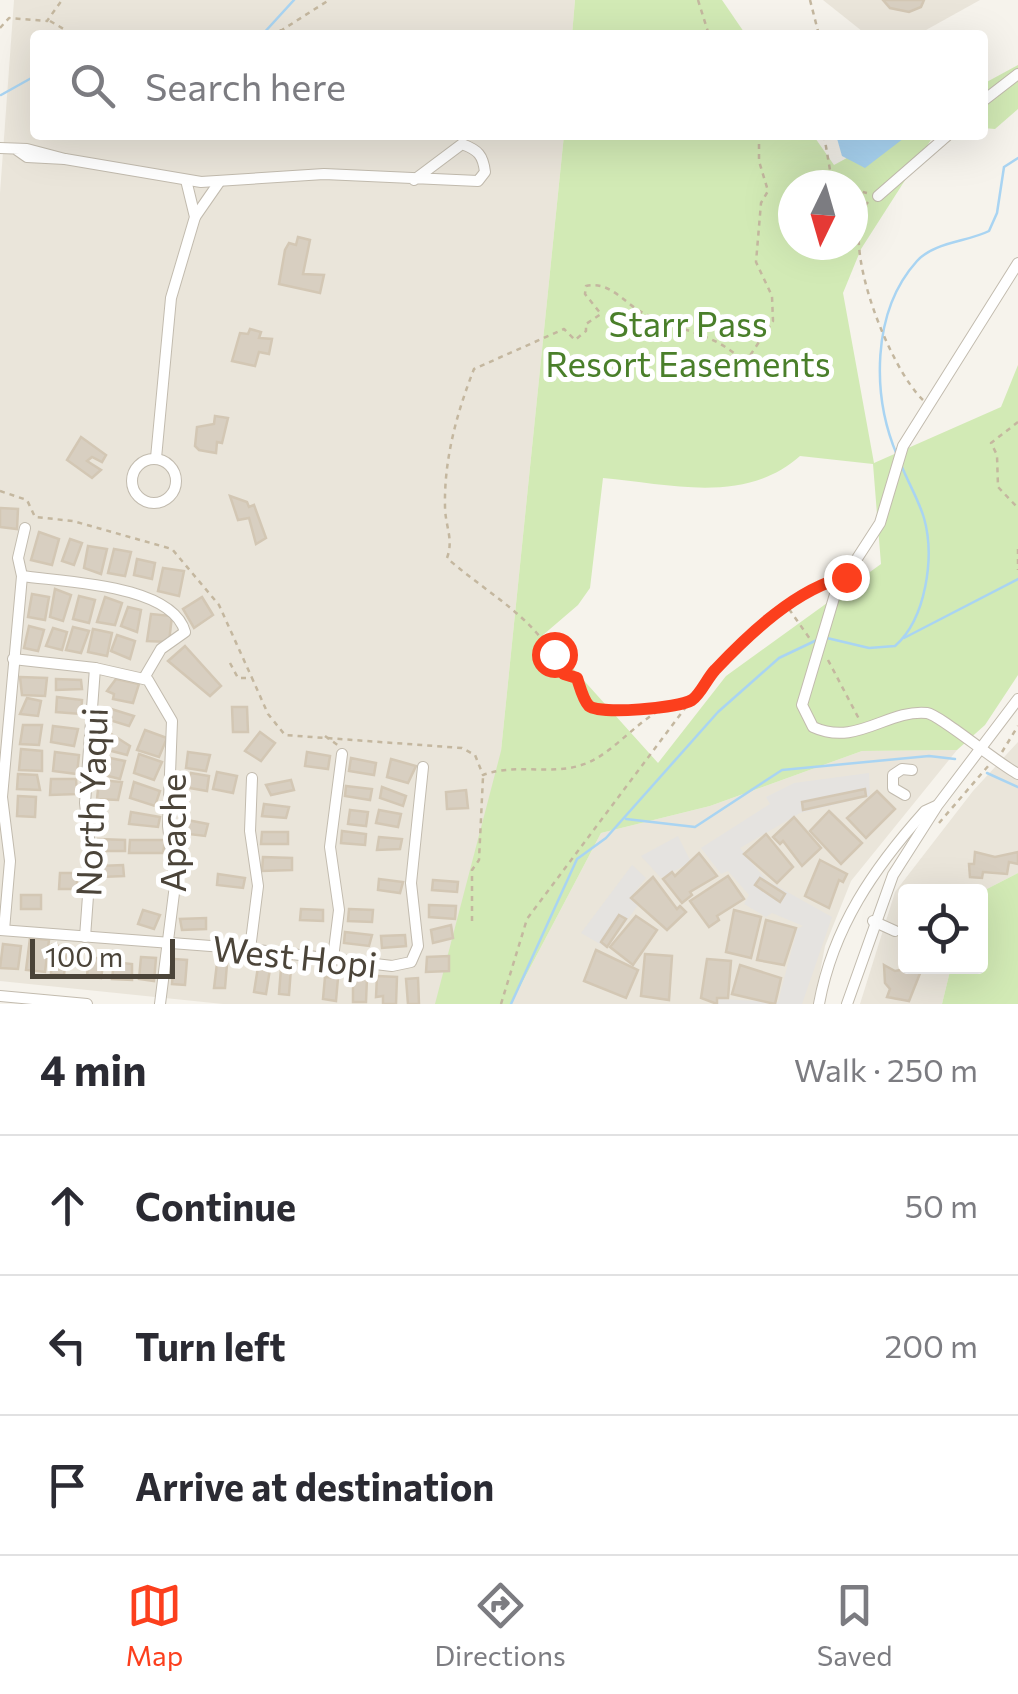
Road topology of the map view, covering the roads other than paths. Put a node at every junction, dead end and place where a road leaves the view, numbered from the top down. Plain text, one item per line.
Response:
1 (1018, 74) edge
2 (988, 98) edge
3 (942, 140) edge
4 (0, 148) edge
5 (186, 180) junction
6 (414, 180) junction
7 (220, 181) junction
8 (878, 196) road end
9 (195, 217) junction
10 (1018, 263) edge
11 (156, 458) junction
12 (25, 528) dead end
13 (22, 576) junction
14 (13, 659) junction
15 (96, 668) junction
16 (144, 678) junction
17 (1018, 699) edge
18 (980, 752) junction
19 (343, 753) road end
20 (424, 767) dead end
21 (912, 770) dead end
22 (1018, 774) edge
23 (252, 778) dead end
24 (905, 795) dead end
25 (936, 806) junction
26 (873, 922) junction
27 (2, 930) edge
28 (896, 930) dead end
29 (84, 937) junction
30 (166, 942) junction
31 (250, 949) junction
32 (333, 958) junction
33 (0, 996) edge
34 (86, 1004) edge
35 (160, 1004) edge
36 (819, 1004) edge
37 (847, 1004) edge

1 - 2 street
3 - 8 street
4 - 5 street
5 - 7 street
5 - 9 street
6 - 6 street
6 - 7 street
7 - 9 street
9 - 11 street
10 - 18 street
11 - 11 street
12 - 13 street
13 - 14 street
13 - 16 street
14 - 15 street
14 - 27 street
15 - 16 street
15 - 29 street, North Yaqui
16 - 30 street, Apache
17 - 18 street
18 - 22 street
18 - 25 street
19 - 32 street
20 - 32 street, West Hopi
21 - 24 street
23 - 31 street
25 - 26 street
25 - 36 street
26 - 28 street
26 - 37 street
27 - 29 street, West Hopi
29 - 30 street, West Hopi
30 - 31 street, West Hopi
30 - 35 street, Apache
31 - 32 street, West Hopi
33 - 34 street

